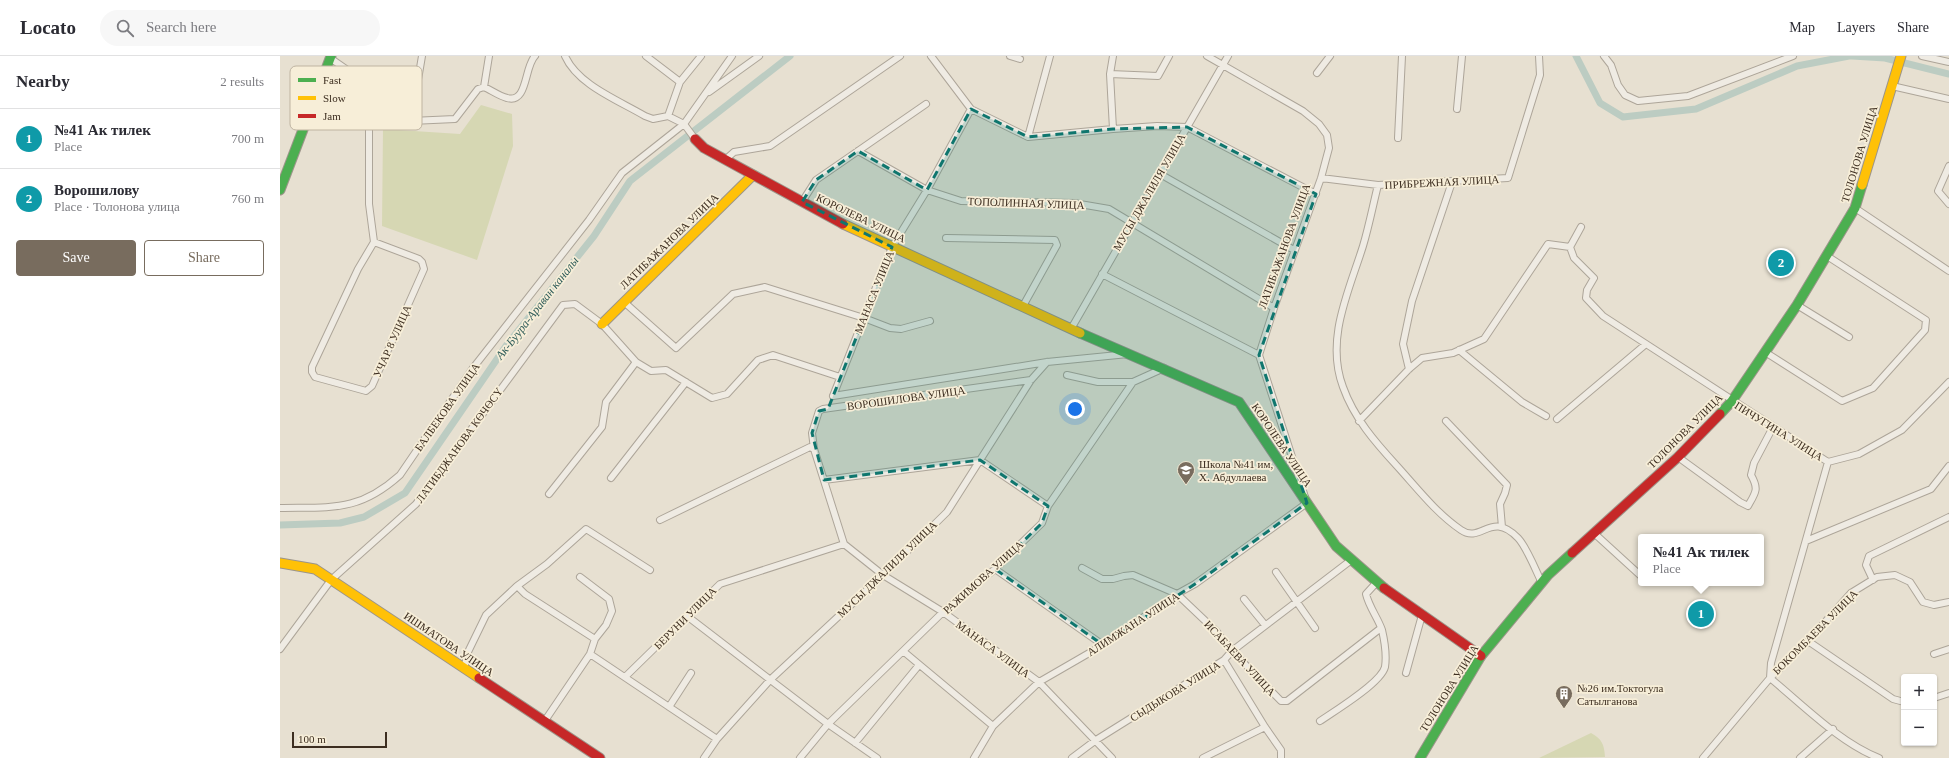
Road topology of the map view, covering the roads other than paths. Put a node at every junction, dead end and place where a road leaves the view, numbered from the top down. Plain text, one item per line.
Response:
1 (422, 56) edge
2 (489, 56) edge
3 (535, 56) edge
4 (565, 56) edge
5 (646, 56) edge
6 (702, 56) edge
7 (732, 56) edge
8 (759, 56) edge
9 (900, 56) edge
10 (931, 56) edge
11 (1010, 56) edge
12 (1050, 56) edge
13 (1114, 56) edge
14 (1169, 56) edge
15 (1207, 56) edge
16 (1228, 56) edge
17 (1330, 56) edge
18 (1402, 56) edge
19 (1462, 56) edge
20 (1538, 56) edge
21 (1604, 56) edge
22 (1793, 56) edge
23 (1902, 56) edge
24 (1922, 56) edge
25 (331, 57) edge
26 (1020, 59) dead end
27 (1949, 62) edge
28 (344, 66) edge
29 (420, 66) edge
30 (1222, 66) junction
31 (1317, 73) dead end
32 (1110, 74) junction
33 (680, 82) junction
34 (484, 86) junction
35 (1892, 86) junction
36 (705, 95) junction
37 (1949, 99) edge
38 (926, 104) dead end
39 (972, 109) junction
40 (1457, 110) dead end
41 (668, 116) junction
42 (422, 121) edge
43 (685, 126) junction
44 (1187, 127) junction
45 (1113, 129) junction
46 (303, 130) edge
47 (369, 130) edge
48 (1028, 137) junction
49 (1398, 138) dead end
50 (695, 139) joint
51 (858, 151) junction
52 (725, 160) junction
53 (1949, 166) edge
54 (1160, 174) junction
55 (753, 175) junction
56 (1320, 178) junction
57 (1452, 182) junction
58 (1378, 185) junction
59 (280, 190) edge
60 (928, 190) junction
61 (1316, 194) junction
62 (802, 202) junction
63 (1949, 204) edge
64 (1855, 208) junction
65 (1131, 223) junction
66 (1581, 227) dead end
67 (946, 238) dead end
68 (374, 242) junction
69 (892, 247) junction
70 (1570, 247) junction
71 (1294, 250) junction
72 (1827, 256) junction
73 (1948, 268) edge
74 (1102, 274) junction
75 (624, 302) junction
76 (1797, 305) junction
77 (1023, 306) junction
78 (1274, 308) junction
79 (864, 318) junction
80 (930, 321) dead end
81 (602, 324) junction
82 (1071, 329) junction
83 (1849, 337) dead end
84 (1646, 344) junction
85 (1459, 350) junction
86 (1765, 352) junction
87 (1130, 354) junction
88 (1259, 355) junction
89 (636, 362) junction
90 (1047, 362) junction
91 (1164, 368) junction
92 (1409, 369) junction
93 (1067, 375) dead end
94 (840, 377) junction
95 (1031, 380) junction
96 (686, 382) junction
97 (1133, 382) junction
98 (1949, 382) edge
99 (833, 396) joint
100 (1732, 401) junction
101 (1546, 416) dead end
102 (1557, 419) dead end
103 (1359, 421) junction
104 (1446, 421) dead end
105 (1773, 427) junction
106 (814, 449) junction
107 (1678, 457) junction
108 (980, 460) junction
109 (1828, 462) junction
110 (1949, 466) edge
111 (611, 478) dead end
112 (824, 480) junction
113 (549, 494) dead end
114 (1306, 503) junction
115 (1048, 506) junction
116 (280, 508) edge
117 (1949, 517) edge
118 (660, 520) dead end
119 (1502, 527) junction
120 (1595, 534) junction
121 (1806, 541) junction
122 (844, 544) junction
123 (1350, 561) junction
124 (280, 563) edge
125 (1082, 568) dead end
126 (995, 569) junction
127 (650, 570) dead end
128 (1276, 572) dead end
129 (1638, 573) edge
130 (883, 574) junction
131 (580, 577) dead end
132 (331, 580) junction
133 (1873, 580) junction
134 (1376, 582) junction
135 (1542, 583) junction
136 (517, 586) junction
137 (1177, 594) junction
138 (1244, 599) dead end
139 (1296, 602) junction
140 (1949, 602) edge
141 (943, 612) junction
142 (1422, 615) junction
143 (687, 616) junction
144 (1265, 625) junction
145 (1315, 628) dead end
146 (1381, 628) junction
147 (595, 639) junction
148 (1808, 641) junction
149 (1103, 645) junction
150 (280, 649) edge
151 (1949, 649) edge
152 (1232, 651) junction
153 (903, 652) junction
154 (590, 654) junction
155 (1934, 654) dead end
156 (1481, 656) junction
157 (1224, 660) junction
158 (919, 665) junction
159 (464, 669) junction
160 (691, 673) dead end
161 (1406, 673) dead end
162 (626, 677) junction
163 (1770, 678) junction
164 (770, 680) junction
165 (1039, 682) junction
166 (1949, 693) edge
167 (1937, 697) edge
168 (1901, 701) edge
169 (669, 707) junction
170 (1320, 721) dead end
171 (544, 722) junction
172 (828, 724) junction
173 (993, 726) junction
174 (1265, 727) junction
175 (1833, 729) junction
176 (717, 739) junction
177 (1096, 740) junction
178 (855, 743) junction
179 (600, 758) edge
180 (704, 758) edge
181 (800, 758) edge
182 (877, 758) edge
183 (974, 758) edge
184 (1072, 758) edge
185 (1112, 758) edge
186 (1203, 758) edge
187 (1281, 758) edge
188 (1420, 758) edge
189 (1703, 758) edge
190 (1800, 758) edge
191 (1879, 758) edge

1 - 29 street
2 - 34 street
3 - 34 street
4 - 41 street
5 - 33 street
6 - 33 street
7 - 36 street, БАЛБЕКОВА УЛИЦА
8 - 36 street
9 - 52 street
10 - 39 street
11 - 26 street
12 - 48 street
13 - 32 street
14 - 32 street
15 - 30 street, ЛАТИБАЖАНОВА УЛИЦА
16 - 30 street, МУСЫ ДЖАЛИЛЯ УЛИЦА
17 - 31 street
18 - 49 street
19 - 40 street
20 - 57 street, ПРИБРЕЖНАЯ УЛИЦА
21 - 22 street
23 - 35 main road, ТОЛОНОВА УЛИЦА
24 - 27 street
25 - 28 street
30 - 44 street, МУСЫ ДЖАЛИЛЯ УЛИЦА
30 - 56 street, ЛАТИБАЖАНОВА УЛИЦА
32 - 45 street
33 - 41 street
34 - 42 street
35 - 37 street
35 - 64 main road, ТОЛОНОВА УЛИЦА
36 - 43 street, БАЛБЕКОВА УЛИЦА
38 - 51 street
39 - 48 street
39 - 60 street, МАНАСА УЛИЦА
41 - 43 street
43 - 50 street
43 - 116 street, БАЛБЕКОВА УЛИЦА
44 - 45 street
44 - 54 street, МУСЫ ДЖАЛИЛЯ УЛИЦА
44 - 61 street
45 - 48 street
46 - 59 main road
47 - 68 street
50 - 52 main road, КОРОЛЕВА УЛИЦА
51 - 60 street, ТОПОЛИННАЯ УЛИЦА
51 - 62 street
52 - 55 main road, КОРОЛЕВА УЛИЦА
53 - 63 street
54 - 65 street, МУСЫ ДЖАЛИЛЯ УЛИЦА
54 - 71 street
55 - 62 main road, КОРОЛЕВА УЛИЦА
55 - 75 main road, ЛАТИБАЖАНОВА УЛИЦА
56 - 58 street, ПРИБРЕЖНАЯ УЛИЦА
56 - 61 street, ЛАТИБАЖАНОВА УЛИЦА
57 - 58 street, ПРИБРЕЖНАЯ УЛИЦА
57 - 92 street
58 - 103 street
60 - 65 street, ТОПОЛИННАЯ УЛИЦА
60 - 69 street, МАНАСА УЛИЦА
61 - 71 street, ЛАТИБАЖАНОВА УЛИЦА
62 - 69 main road, КОРОЛЕВА УЛИЦА
64 - 72 main road, ТОЛОНОВА УЛИЦА
64 - 73 street
65 - 74 street, МУСЫ ДЖАЛИЛЯ УЛИЦА
65 - 78 street, ТОПОЛИННАЯ УЛИЦА
66 - 70 street
67 - 77 street
68 - 68 street, УЧАР 8 УЛИЦА
69 - 77 main road, КОРОЛЕВА УЛИЦА
69 - 79 street, МАНАСА УЛИЦА
70 - 84 street, ПИЧУГИНА УЛИЦА
70 - 85 street
71 - 78 street, ЛАТИБАЖАНОВА УЛИЦА
72 - 76 main road, ТОЛОНОВА УЛИЦА
72 - 86 street
74 - 82 street, МУСЫ ДЖАЛИЛЯ УЛИЦА
74 - 88 street
75 - 79 street
75 - 81 main road, ЛАТИБАЖАНОВА УЛИЦА
76 - 83 street
76 - 86 main road, ТОЛОНОВА УЛИЦА
77 - 82 main road, КОРОЛЕВА УЛИЦА
78 - 88 street, ЛАТИБАЖАНОВА УЛИЦА
79 - 80 street
79 - 94 street, МАНАСА УЛИЦА
81 - 89 street
81 - 132 street, ЛАТИБДЖАНОВА КӨЧӨСҮ
82 - 87 main road, КОРОЛЕВА УЛИЦА
84 - 100 street, ПИЧУГИНА УЛИЦА
84 - 102 street
85 - 92 street
85 - 101 street
86 - 100 main road, ТОЛОНОВА УЛИЦА
87 - 90 street, ВОРОШИЛОВА УЛИЦА
87 - 91 main road, КОРОЛЕВА УЛИЦА
88 - 114 street
89 - 96 street
89 - 113 street
90 - 95 street, МУСЫ ДЖАЛИЛЯ УЛИЦА
90 - 99 street, ВОРОШИЛОВА УЛИЦА
91 - 97 street
91 - 114 main road, КОРОЛЕВА УЛИЦА
92 - 103 street
93 - 97 street
94 - 96 street
94 - 99 street, МАНАСА УЛИЦА
95 - 106 street, ВОРОШИЛОВА УЛИЦА
95 - 108 street, МУСЫ ДЖАЛИЛЯ УЛИЦА
96 - 111 street
97 - 115 street, РАЖИМОВА УЛИЦА
98 - 109 street
100 - 105 street, ПИЧУГИНА УЛИЦА
100 - 107 main road, ТОЛОНОВА УЛИЦА
103 - 119 street
104 - 119 street
105 - 107 street
105 - 109 street, ПИЧУГИНА УЛИЦА
106 - 112 street
106 - 118 street
107 - 120 main road, ТОЛОНОВА УЛИЦА
108 - 112 street
108 - 115 street
108 - 130 street, МУСЫ ДЖАЛИЛЯ УЛИЦА
109 - 121 street, ПИЧУГИНА УЛИЦА
110 - 121 street
112 - 122 street
114 - 123 main road, КОРОЛЕВА УЛИЦА
114 - 137 street, АЛИМЖАНА УЛИЦА
115 - 126 street, РАЖИМОВА УЛИЦА
117 - 133 street
119 - 135 street
120 - 129 street
120 - 135 main road, ТОЛОНОВА УЛИЦА
121 - 163 street, ПИЧУГИНА УЛИЦА
122 - 130 street, МАНАСА УЛИЦА
122 - 143 street, БЕРУНИ УЛИЦА
123 - 134 main road, КОРОЛЕВА УЛИЦА
123 - 139 street, СЫДЫКОВА УЛИЦА
124 - 132 main road, ИШМАТОВА УЛИЦА
125 - 137 street
126 - 141 street, РАЖИМОВА УЛИЦА
126 - 149 street
127 - 136 street
128 - 139 street
130 - 141 street, МАНАСА УЛИЦА
130 - 164 street, МУСЫ ДЖАЛИЛЯ УЛИЦА
131 - 147 street
132 - 150 street, ЛАТИБДЖАНОВА КӨЧӨСҮ
132 - 159 main road, ИШМАТОВА УЛИЦА
133 - 140 street, БОКОМБАЕВА УЛИЦА
133 - 148 street, БОКОМБАЕВА УЛИЦА
134 - 142 main road, КОРОЛЕВА УЛИЦА
134 - 146 street
135 - 156 main road, ТОЛОНОВА УЛИЦА
136 - 147 street
136 - 159 street
137 - 149 street, АЛИМЖАНА УЛИЦА
137 - 152 street, ИСАБАЕВА УЛИЦА
138 - 144 street
139 - 144 street, СЫДЫКОВА УЛИЦА
139 - 145 street
141 - 153 street, РАЖИМОВА УЛИЦА
141 - 165 street, МАНАСА УЛИЦА
142 - 156 main road, КОРОЛЕВА УЛИЦА
142 - 161 street
143 - 162 street, БЕРУНИ УЛИЦА
143 - 164 street
144 - 152 street, СЫДЫКОВА УЛИЦА
146 - 152 street, ИСАБАЕВА УЛИЦА
146 - 170 street
147 - 154 street
148 - 163 street, БОКОМБАЕВА УЛИЦА
148 - 168 street
149 - 165 street, АЛИМЖАНА УЛИЦА
151 - 155 street
152 - 157 street, СЫДЫКОВА УЛИЦА
153 - 158 street
153 - 172 street, РАЖИМОВА УЛИЦА
154 - 162 street
154 - 171 street
156 - 188 main road, ТОЛОНОВА УЛИЦА
157 - 174 street
157 - 177 street, СЫДЫКОВА УЛИЦА
158 - 173 street
158 - 178 street
159 - 171 main road, ИШМАТОВА УЛИЦА
160 - 169 street
162 - 169 street
163 - 175 street
163 - 189 street, БОКОМБАЕВА УЛИЦА
164 - 172 street
164 - 176 street, МУСЫ ДЖАЛИЛЯ УЛИЦА
165 - 173 street, АЛИМЖАНА УЛИЦА
165 - 177 street, МАНАСА УЛИЦА
166 - 167 street
169 - 176 street
171 - 179 main road, ИШМАТОВА УЛИЦА
172 - 178 street
172 - 181 street, РАЖИМОВА УЛИЦА
173 - 183 street, АЛИМЖАНА УЛИЦА
174 - 186 street
174 - 187 street
175 - 190 street
175 - 191 street
176 - 180 street, МУСЫ ДЖАЛИЛЯ УЛИЦА
177 - 184 street, СЫДЫКОВА УЛИЦА
177 - 185 street, МАНАСА УЛИЦА
178 - 182 street

